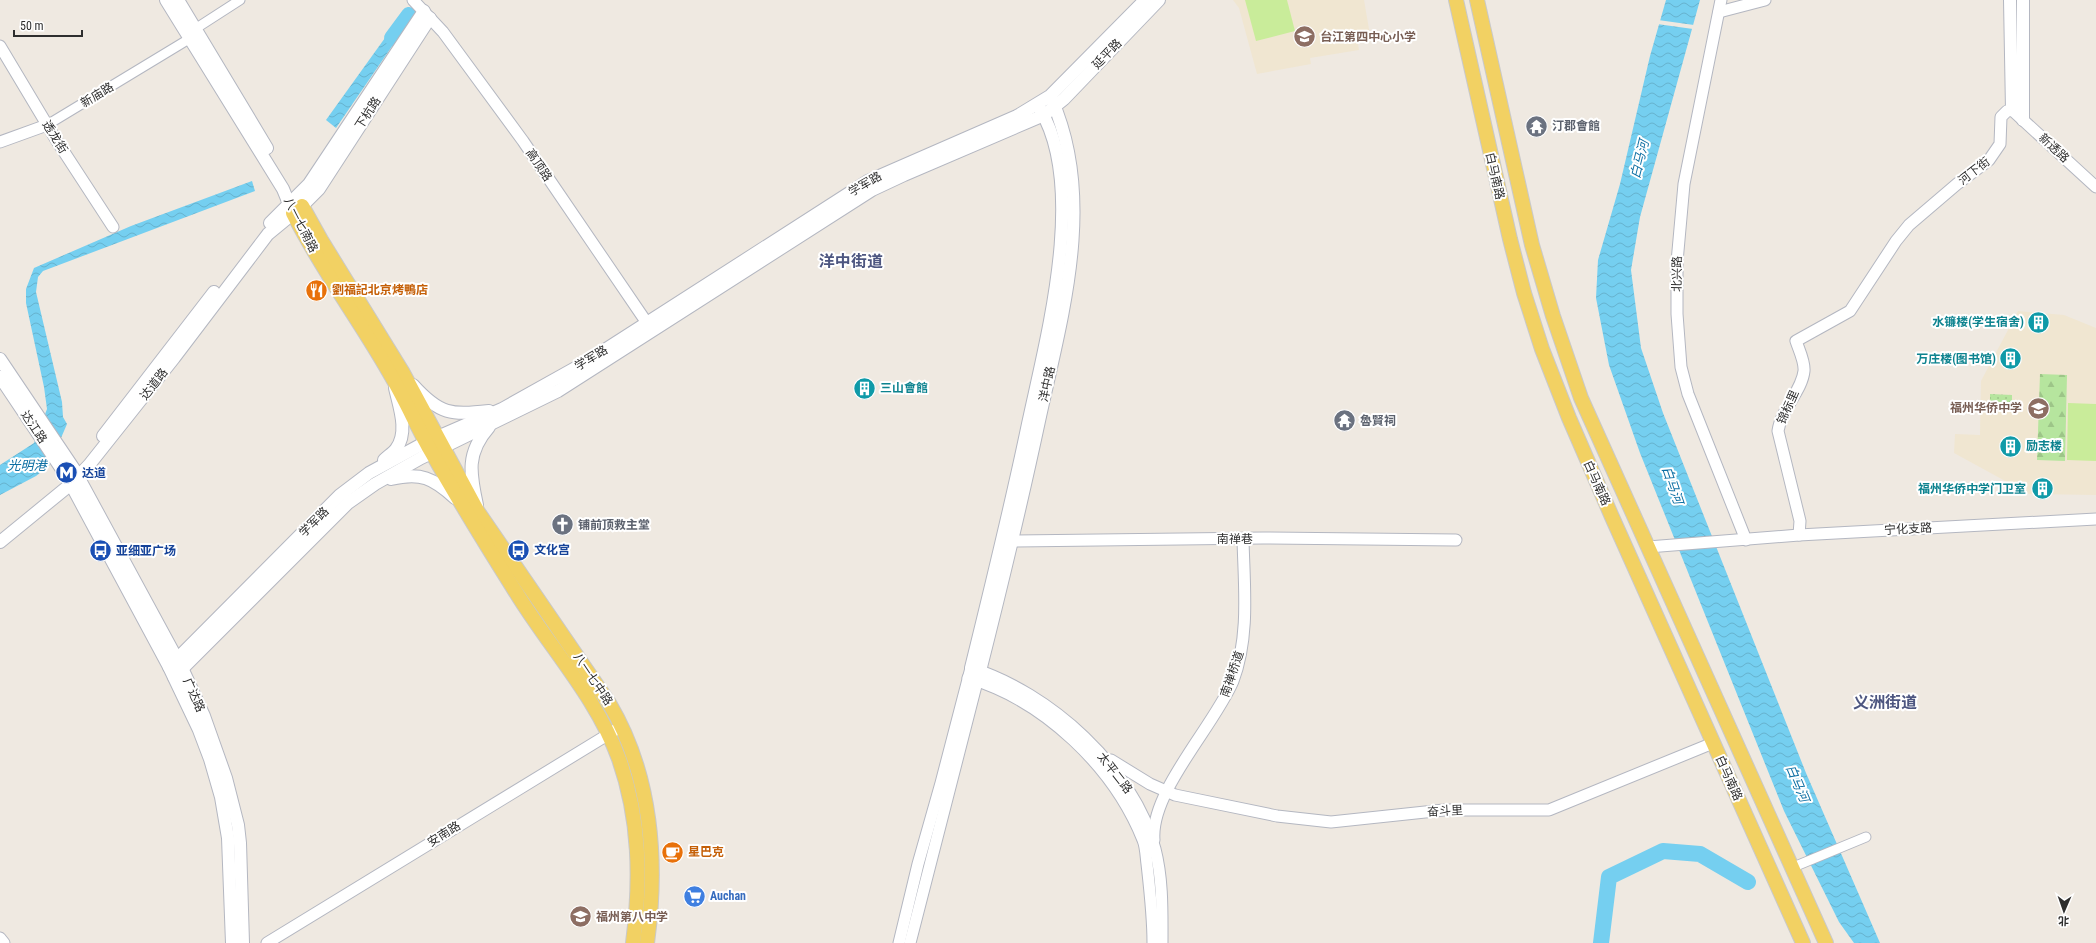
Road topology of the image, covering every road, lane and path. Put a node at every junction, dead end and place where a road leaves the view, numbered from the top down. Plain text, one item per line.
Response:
1 (166, 0) edge
2 (178, 0) edge
3 (240, 0) edge
4 (413, 0) edge
5 (1145, 0) edge
6 (1159, 0) edge
7 (1456, 0) edge
8 (1477, 0) edge
9 (1721, 0) edge
10 (1765, 0) edge
11 (2010, 0) edge
12 (2023, 0) edge
13 (1719, 12) junction
14 (427, 15) junction
15 (192, 34) junction
16 (0, 46) edge
17 (1050, 96) junction
18 (1055, 107) junction
19 (1041, 110) junction
20 (2012, 110) junction
21 (2023, 120) junction
22 (47, 125) junction
23 (0, 142) edge
24 (2096, 187) edge
25 (295, 205) junction
26 (113, 227) dead end
27 (1850, 311) joint
28 (647, 323) junction
29 (0, 359) edge
30 (398, 376) junction
31 (0, 377) edge
32 (502, 409) junction
33 (491, 424) junction
34 (434, 444) junction
35 (73, 477) junction
36 (372, 478) junction
37 (461, 504) junction
38 (478, 512) junction
39 (2096, 519) edge
40 (0, 533) edge
41 (1799, 535) junction
42 (1243, 539) junction
43 (1456, 540) dead end
44 (1746, 540) junction
45 (1013, 541) junction
46 (0, 542) edge
47 (1648, 547) junction
48 (176, 668) junction
49 (974, 674) junction
50 (622, 726) junction
51 (608, 733) junction
52 (1713, 743) junction
53 (1100, 753) junction
54 (1166, 793) junction
55 (1866, 837) dead end
56 (1155, 848) junction
57 (1791, 868) junction
58 (0, 938) edge
59 (4, 943) edge
60 (232, 943) edge
61 (243, 943) edge
62 (267, 943) edge
63 (633, 943) edge
64 (647, 943) edge
65 (899, 943) edge
66 (910, 943) edge
67 (1153, 943) edge
68 (1162, 943) edge
69 (1803, 943) edge
70 (1826, 943) edge

1 - 15 main road, 八一七南路
2 - 15 main road, 八一七南路
3 - 15 street, 新庙路
4 - 14 street, 高顶路
5 - 17 main road, 延平路
6 - 18 main road, 延平路
7 - 52 main road, 白马南路
8 - 47 main road
9 - 13 street, 北兴路
10 - 13 street
11 - 20 main road
12 - 21 main road
13 - 44 street, 北兴路
14 - 25 main road, 下杭路
14 - 28 street, 高顶路
15 - 22 street, 新庙路
15 - 25 main road, 八一七南路
16 - 22 street, 透龙街
17 - 18 main road, 洋中路
17 - 19 main road, 学军路
18 - 19 main road, 学军路
18 - 45 main road, 洋中路
19 - 28 main road, 学军路
19 - 33 main road, 学军路
19 - 49 main road, 洋中路
20 - 21 street, 新透路
20 - 27 street, 河下街
21 - 24 street, 新透路
22 - 23 street, 新庙路
22 - 26 street, 透龙街
25 - 30 main road, 八一七南路
25 - 35 main road, 达道路
27 - 41 street, 锦标里
28 - 32 main road, 学军路
29 - 35 main road, 达江路
30 - 32 main road
30 - 34 main road, 八一七南路
30 - 36 main road
31 - 35 main road, 达江路
32 - 34 main road, 学军路
33 - 34 main road, 学军路
33 - 38 main road
34 - 36 main road, 学军路
34 - 37 main road, 八一七中路
34 - 38 main road, 八一七中路
35 - 40 main road, 达道路
35 - 46 main road, 达道路
35 - 48 main road, 广达路
36 - 37 main road
36 - 48 main road, 学军路
37 - 51 main road, 八一七中路
38 - 50 main road, 八一七中路
39 - 41 street, 宁化支路
41 - 44 street, 宁化支路
42 - 43 street, 南禅巷
42 - 45 street, 南禅巷
42 - 54 street, 南禅桥道
44 - 47 street, 宁化支路
45 - 49 main road, 洋中路
47 - 57 main road
48 - 60 main road, 广达路
48 - 61 main road, 广达路
49 - 53 street, 太平二路
49 - 65 street
49 - 66 street
49 - 67 street, 太平二路
50 - 51 street, 安南路
50 - 64 main road, 八一七中路
51 - 62 street, 安南路
51 - 63 main road, 八一七中路
52 - 54 street, 奋斗里
52 - 69 main road, 白马南路
53 - 54 street, 奋斗里
53 - 56 street, 太平二路
54 - 56 street, 南禅桥道
55 - 57 street
56 - 68 street, 太平二路
57 - 70 main road
58 - 59 street

